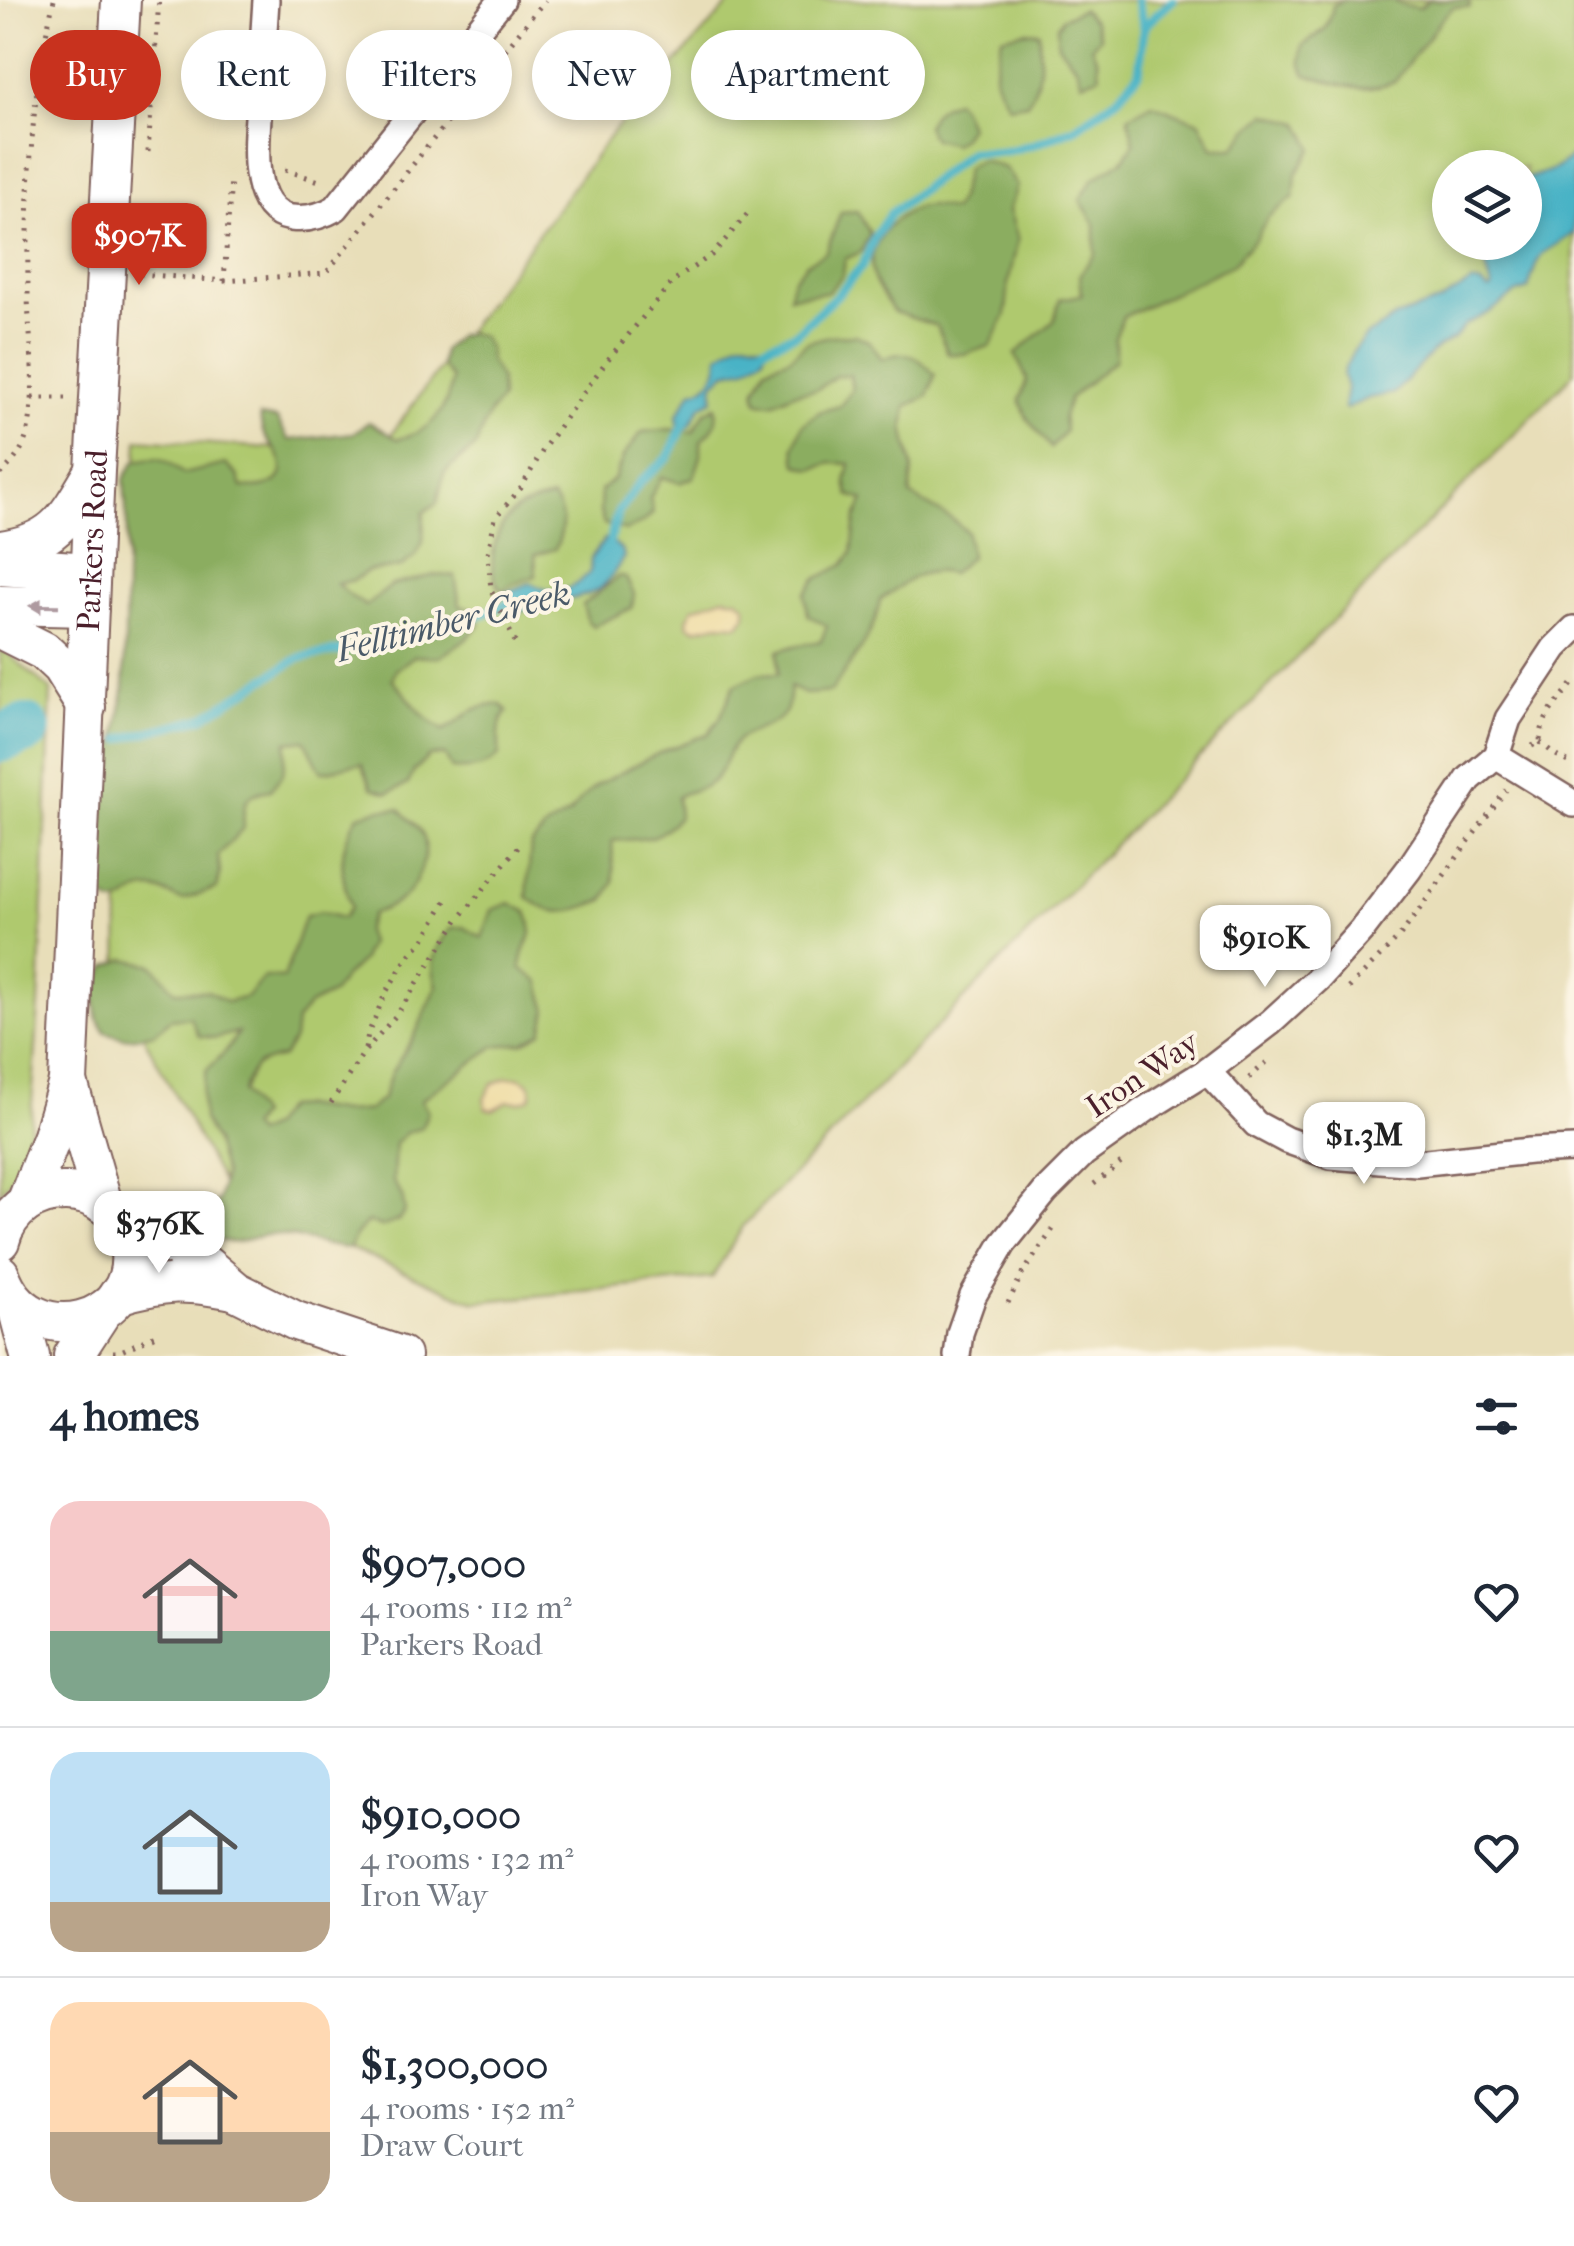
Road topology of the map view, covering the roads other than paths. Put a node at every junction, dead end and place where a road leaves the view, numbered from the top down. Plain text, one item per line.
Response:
1 (120, 0) edge
2 (266, 0) edge
3 (502, 0) edge
4 (95, 471) junction
5 (0, 550) edge
6 (0, 566) edge
7 (90, 589) junction
8 (0, 605) edge
9 (0, 629) edge
10 (1574, 629) edge
11 (86, 708) junction
12 (1496, 756) junction
13 (1574, 804) edge
14 (1207, 1071) junction
15 (68, 1082) junction
16 (1574, 1149) edge
17 (26, 1203) junction
18 (109, 1209) junction
19 (0, 1241) edge
20 (8, 1288) edge
21 (236, 1290) junction
22 (111, 1303) junction
23 (30, 1356) edge
24 (72, 1356) edge
25 (401, 1356) edge
26 (956, 1356) edge

1 - 4 main road, Parkers Road
2 - 3 street
4 - 5 main road
4 - 7 main road, Parkers Road
6 - 7 main road
7 -> 8 main road
7 - 11 main road, Parkers Road
9 - 11 main road
10 - 12 street, Iron Way
11 - 15 main road, Parkers Road
12 - 13 street
12 - 14 street, Iron Way
14 - 16 street
14 - 26 street, Iron Way
15 - 17 main road, Parkers Road
15 - 18 main road, Parkers Road
17 - 18 main road
17 - 19 main road, Parkers Road
18 - 21 main road
18 - 22 main road, Parkers Road
20 - 22 main road
20 - 23 main road
21 - 22 main road
21 - 25 main road
22 - 24 main road

